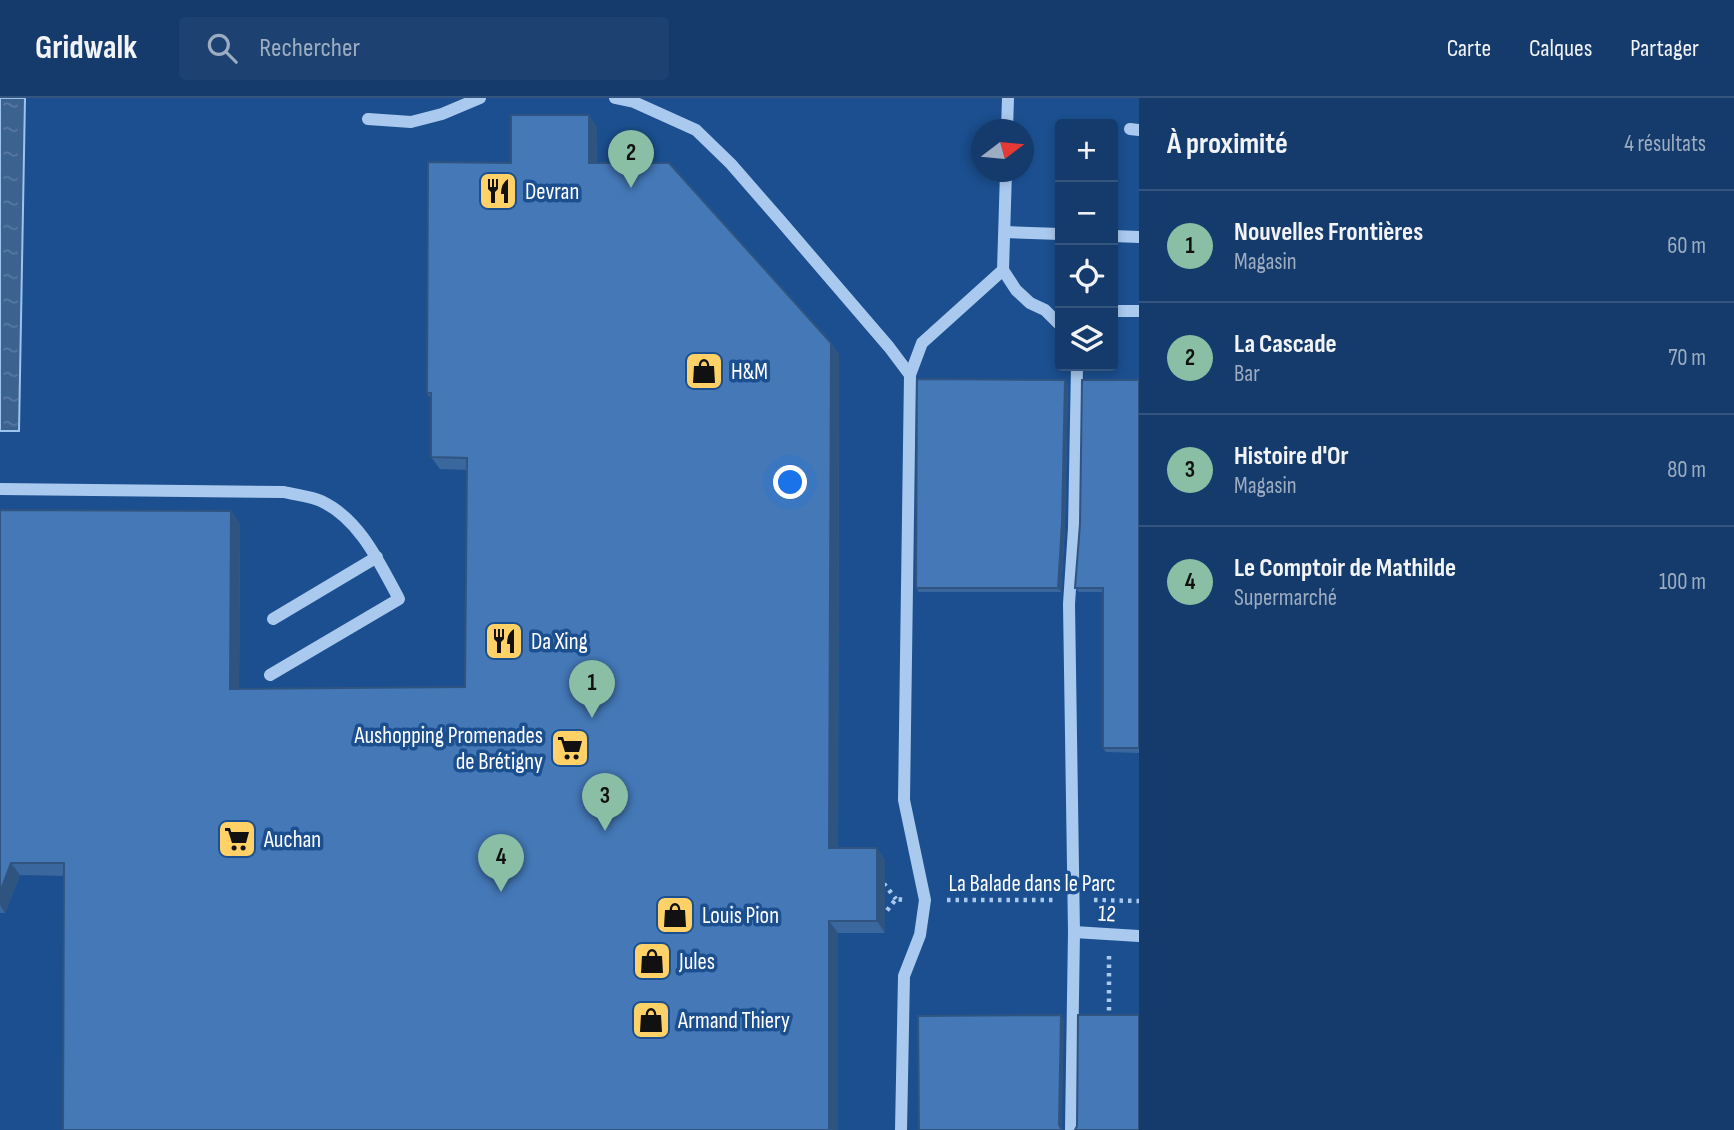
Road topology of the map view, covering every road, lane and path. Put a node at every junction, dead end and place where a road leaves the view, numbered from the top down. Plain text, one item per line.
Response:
1 (481, 98) edge
2 (615, 98) edge
3 (1008, 98) edge
4 (1007, 119) edge
5 (368, 120) dead end
6 (1006, 182) edge
7 (1005, 232) junction
8 (1055, 234) edge
9 (1118, 236) edge
10 (1139, 237) edge
11 (1003, 270) junction
12 (1055, 309) edge
13 (1045, 310) junction
14 (1139, 311) edge
15 (1118, 312) edge
16 (1055, 320) edge
17 (1076, 371) edge
18 (910, 375) junction
19 (0, 489) edge
20 (377, 556) junction
21 (273, 619) dead end
22 (270, 675) dead end
23 (871, 886) edge
24 (896, 899) junction
25 (925, 900) junction
26 (1073, 900) junction
27 (1139, 901) edge
28 (871, 911) edge
29 (1074, 932) junction
30 (1108, 934) junction
31 (1139, 936) edge
32 (1110, 1025) edge
33 (901, 1130) edge
34 (1071, 1130) edge

1 - 5 lane
2 - 18 lane
3 - 4 lane
6 - 7 lane
7 - 8 lane
7 - 11 lane
9 - 10 lane
11 - 13 lane
11 - 18 lane
12 - 13 lane
13 - 16 lane
14 - 15 lane
17 - 26 lane
18 - 25 lane
19 - 20 lane
20 - 21 lane
20 - 22 lane
23 - 24 path
24 - 25 path, La Balade dans le Parc
24 - 28 path
25 - 26 path, La Balade dans le Parc
25 - 33 lane
26 - 27 path, La Balade dans le Parc
26 - 29 lane
29 - 30 lane, 12
29 - 34 lane
30 - 31 lane, 12
30 - 32 path

